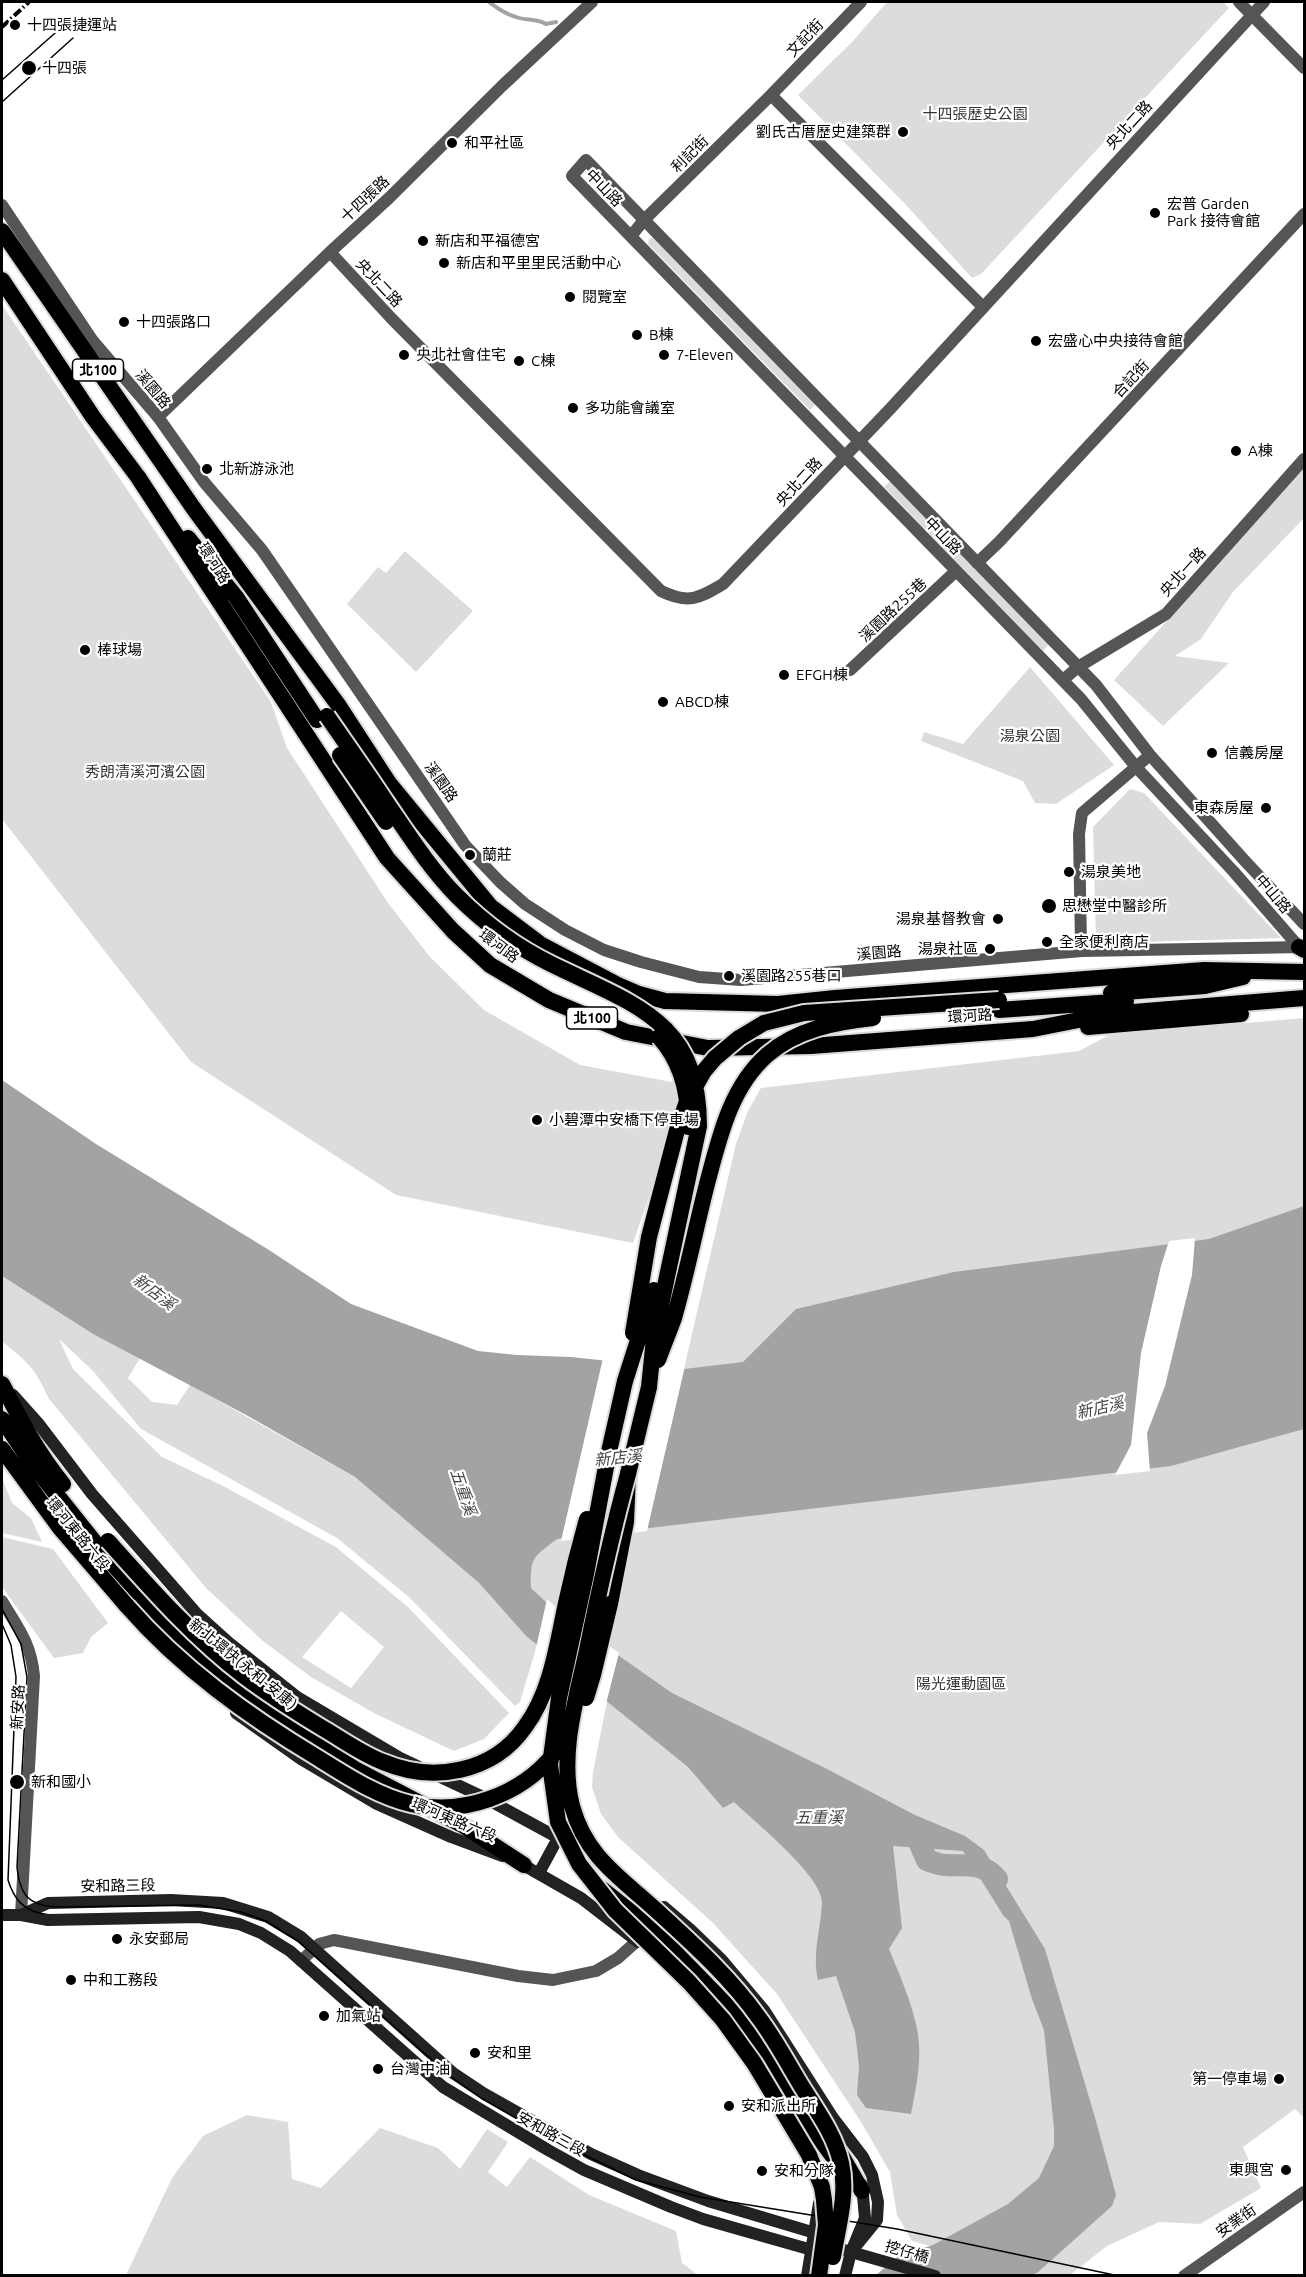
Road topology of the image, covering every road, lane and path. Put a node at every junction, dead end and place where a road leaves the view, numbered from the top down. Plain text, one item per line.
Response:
1 (592, 2) edge
2 (861, 2) edge
3 (1239, 2) edge
4 (1264, 2) edge
5 (1252, 14) junction
6 (1305, 68) edge
7 (771, 94) junction
8 (2, 205) edge
9 (1305, 214) edge
10 (644, 220) junction
11 (2, 231) edge
12 (631, 236) junction
13 (330, 252) junction
14 (2, 280) edge
15 (983, 307) junction
16 (158, 417) junction
17 (859, 441) junction
18 (844, 457) junction
19 (1305, 459) edge
20 (138, 477) junction
21 (194, 509) junction
22 (977, 563) junction
23 (956, 571) junction
24 (1078, 667) junction
25 (850, 670) dead end
26 (1063, 680) junction
27 (322, 718) junction
28 (1150, 755) junction
29 (1136, 767) junction
30 (1305, 924) edge
31 (1303, 948) edge
32 (1083, 951) junction
33 (1264, 972) junction
34 (1305, 972) edge
35 (1305, 990) edge
36 (1305, 998) edge
37 (999, 1005) junction
38 (1305, 1008) edge
39 (1033, 1029) junction
40 (626, 1381) junction
41 (2, 1383) edge
42 (649, 1387) junction
43 (2, 1419) edge
44 (2, 1449) edge
45 (608, 1456) junction
46 (2, 1458) edge
47 (628, 1474) junction
48 (2, 1601) edge
49 (4, 1613) edge
50 (558, 1838) junction
51 (524, 1865) junction
52 (609, 1870) junction
53 (539, 1873) junction
54 (596, 1884) junction
55 (2, 1915) edge
56 (21, 1915) junction
57 (637, 1941) junction
58 (313, 1948) junction
59 (301, 1961) junction
60 (806, 2110) junction
61 (834, 2118) junction
62 (862, 2191) junction
63 (1305, 2192) edge
64 (752, 2214) junction
65 (747, 2232) junction
66 (815, 2233) junction
67 (831, 2246) junction
68 (812, 2250) junction
69 (851, 2252) junction
70 (870, 2257) joint
71 (807, 2276) edge
72 (819, 2276) edge
73 (830, 2276) edge
74 (845, 2276) edge
75 (935, 2276) edge
76 (1184, 2276) edge

1 - 13 street, 十四張路
2 - 7 street, 文記街
3 - 5 street
4 - 5 street, 央北二路
5 - 6 street
5 - 15 street, 央北二路
7 - 10 street, 利記街
7 - 15 street
8 - 16 street, 溪園路
9 - 22 street, 合記街
10 - 12 street, 利記街
10 - 12 street, 中山路
10 - 17 street, 中山路
11 - 21 highway, 環河路 / 北100
12 - 18 street, 中山路
13 - 16 street, 十四張路
13 - 18 street, 央北二路
14 - 20 highway, 環河路 / 北100
15 - 17 street, 央北二路
16 - 32 street, 溪園路
17 - 18 street, 央北二路
17 - 22 street, 中山路
18 - 23 street, 中山路
19 - 24 street, 央北一路
20 - 27 highway
20 - 39 highway, 環河路 / 北100
21 - 27 highway
21 - 33 highway, 環河路 / 北100
22 - 24 street, 中山路
23 - 25 street, 溪園路255巷
23 - 26 street, 中山路
24 - 26 street, 央北一路
24 - 28 street, 中山路
26 - 29 street, 中山路
27 - 40 highway, bridge
27 - 42 highway, bridge
28 - 29 street
28 - 30 street, 中山路
29 - 31 street, 中山路
29 - 32 street
31 - 32 street, 溪園路
33 - 34 highway, 環河路 / 北100
33 - 37 highway
35 - 37 highway
36 - 39 highway, 環河路 / 北100
37 - 40 highway, bridge
37 - 42 highway, bridge
38 - 39 highway
40 - 45 highway
41 - 45 highway, bridge
41 - 50 main road, 環河東路六段
42 - 47 highway
43 - 51 highway, 新北環快(永和-安康)
44 - 47 highway, bridge
45 - 54 highway, bridge
46 - 51 main road, 環河東路六段
47 - 52 highway, bridge
48 - 49 street, 新安路
49 - 56 street, 新安路
50 - 53 main road
50 - 61 main road, 環河東路六段
51 - 53 main road, 環河東路六段
52 - 60 highway, bridge
52 - 73 highway, bridge
53 - 57 main road, 環河東路六段
54 - 60 highway
54 - 72 highway, bridge
55 - 56 main road, 安和路三段
56 - 58 main road, 安和路三段
56 - 59 main road, 安和路三段
57 - 58 street
57 - 66 main road, 環河東路六段
58 - 59 street
58 - 64 main road, 安和路三段
59 - 65 main road, 安和路三段
60 - 62 highway
60 - 67 highway
61 - 62 main road, 環河東路六段
61 - 69 main road, 環河東路六段
62 - 69 main road, 環河東路六段
63 - 76 street, 安業街
64 - 65 main road
64 - 66 main road, 安和路三段
65 - 68 main road, 安和路三段
66 - 67 main road, 安和路三段
66 - 68 main road, 環河東路六段
67 - 68 main road, 安和路三段
67 - 69 main road, 安和路三段
68 - 71 main road, 環河東路六段
69 - 70 main road, 安和路三段
69 - 74 main road
70 - 75 main road, 挖仔橋

